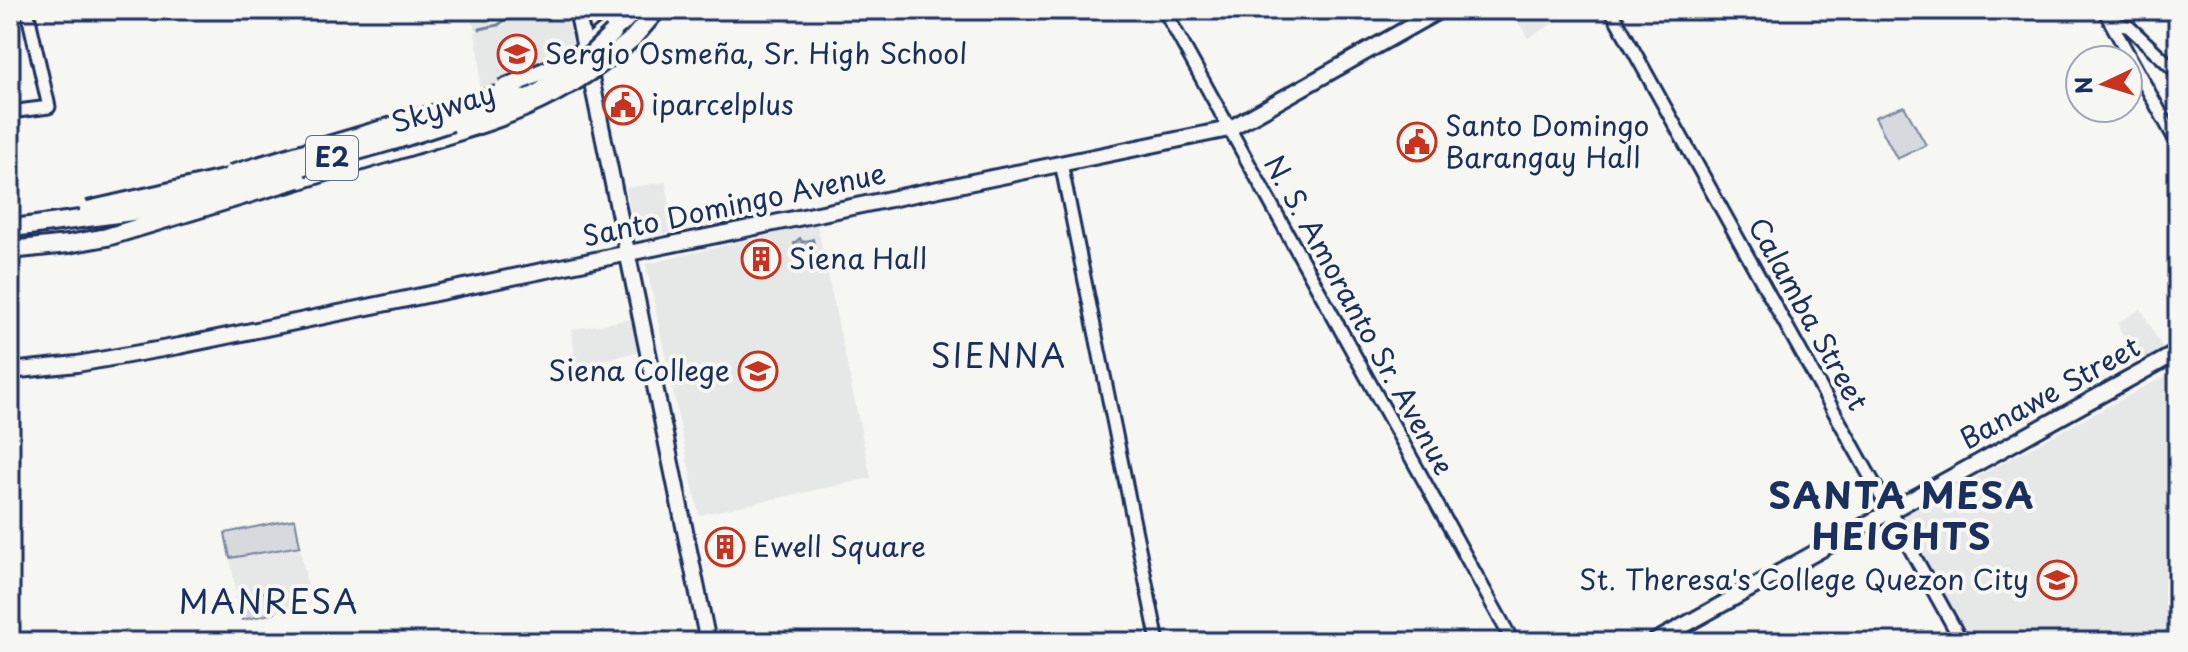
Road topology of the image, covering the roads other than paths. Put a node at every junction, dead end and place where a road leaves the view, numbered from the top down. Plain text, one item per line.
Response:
1 (27, 10) edge
2 (625, 10) edge
3 (634, 10) edge
4 (659, 10) edge
5 (1164, 10) edge
6 (1440, 10) edge
7 (1611, 10) edge
8 (578, 14) edge
9 (2107, 16) edge
10 (613, 29) junction
11 (632, 39) junction
12 (584, 55) junction
13 (2178, 73) edge
14 (590, 77) junction
15 (559, 96) junction
16 (10, 112) edge
17 (1229, 129) junction
18 (2178, 145) edge
19 (1061, 163) junction
20 (156, 212) junction
21 (29, 226) junction
22 (10, 228) edge
23 (68, 244) junction
24 (10, 249) edge
25 (628, 253) junction
26 (2178, 352) edge
27 (10, 371) edge
28 (1889, 511) junction
29 (708, 642) edge
30 (1158, 642) edge
31 (1513, 642) edge
32 (1654, 642) edge
33 (1962, 642) edge

1 - 16 street
2 - 10 main road
3 - 10 highway, Skyway / E2
4 - 11 highway, Skyway / E2
4 - 14 main road
5 - 17 street, N. S. Amoranto Sr. Avenue
6 - 17 main road, Santo Domingo Avenue
7 - 28 street, Calamba Street
8 - 10 main road
8 - 12 main road
9 - 13 street
9 - 18 street
10 - 12 highway, Skyway / E2, bridge
10 - 21 highway, Skyway / E2, bridge
11 - 23 highway, Skyway / E2, bridge
11 - 23 highway, Skyway / E2, bridge
12 - 14 main road
12 - 15 main road
12 - 20 main road
12 - 21 highway, Skyway / E2, bridge
14 - 15 main road
14 - 25 main road
15 - 20 main road
17 - 19 main road, Santo Domingo Avenue
17 - 31 street, N. S. Amoranto Sr. Avenue
19 - 25 main road, Santo Domingo Avenue
19 - 30 street
20 - 22 main road
20 - 24 main road
21 - 22 highway, Skyway / E2
23 - 24 highway, Skyway / E2
25 - 27 main road, Santo Domingo Avenue
25 - 29 main road
26 - 28 main road, Banawe Street
28 - 32 main road, Banawe Street
28 - 33 street, Calamba Street

